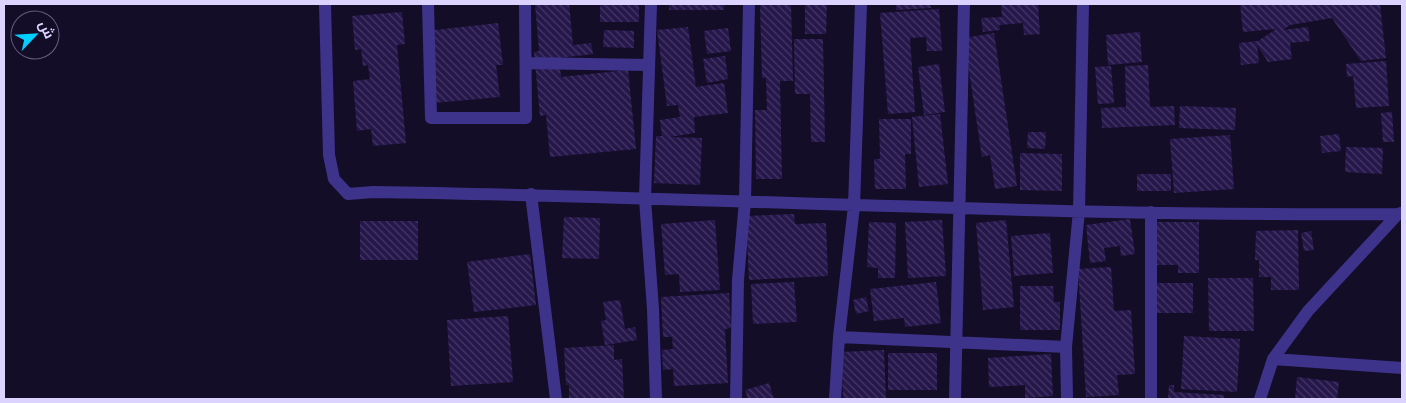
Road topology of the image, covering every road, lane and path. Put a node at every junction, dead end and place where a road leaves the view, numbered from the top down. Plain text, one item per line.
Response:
1 (325, 4) edge
2 (428, 4) edge
3 (526, 4) edge
4 (651, 4) edge
5 (749, 4) edge
6 (861, 4) edge
7 (964, 4) edge
8 (1083, 4) edge
9 (526, 62) junction
10 (648, 65) junction
11 (531, 194) junction
12 (645, 199) junction
13 (745, 201) junction
14 (854, 206) junction
15 (959, 209) junction
16 (1079, 211) junction
17 (1151, 212) junction
18 (1400, 214) edge
19 (839, 337) junction
20 (955, 343) junction
21 (1066, 347) junction
22 (1273, 359) junction
23 (1402, 368) edge
24 (556, 399) edge
25 (656, 399) edge
26 (736, 399) edge
27 (835, 399) edge
28 (955, 399) edge
29 (1067, 399) edge
30 (1151, 399) edge
31 (1260, 399) edge

1 - 11 street
2 - 9 street
3 - 9 street
4 - 10 street
5 - 13 street
6 - 14 street
7 - 15 street
8 - 16 street
9 - 10 street
10 - 12 street
11 - 12 street
11 - 24 street
12 - 13 street
12 - 25 street
13 - 14 street
13 - 26 street
14 - 15 street
14 - 19 street
15 - 16 street
15 - 20 street
16 - 17 street
16 - 21 street
17 - 18 street
17 - 30 street
18 - 22 street
19 - 20 street
19 - 27 street
20 - 21 street
20 - 28 street
21 - 29 street
22 - 23 street
22 - 31 street

